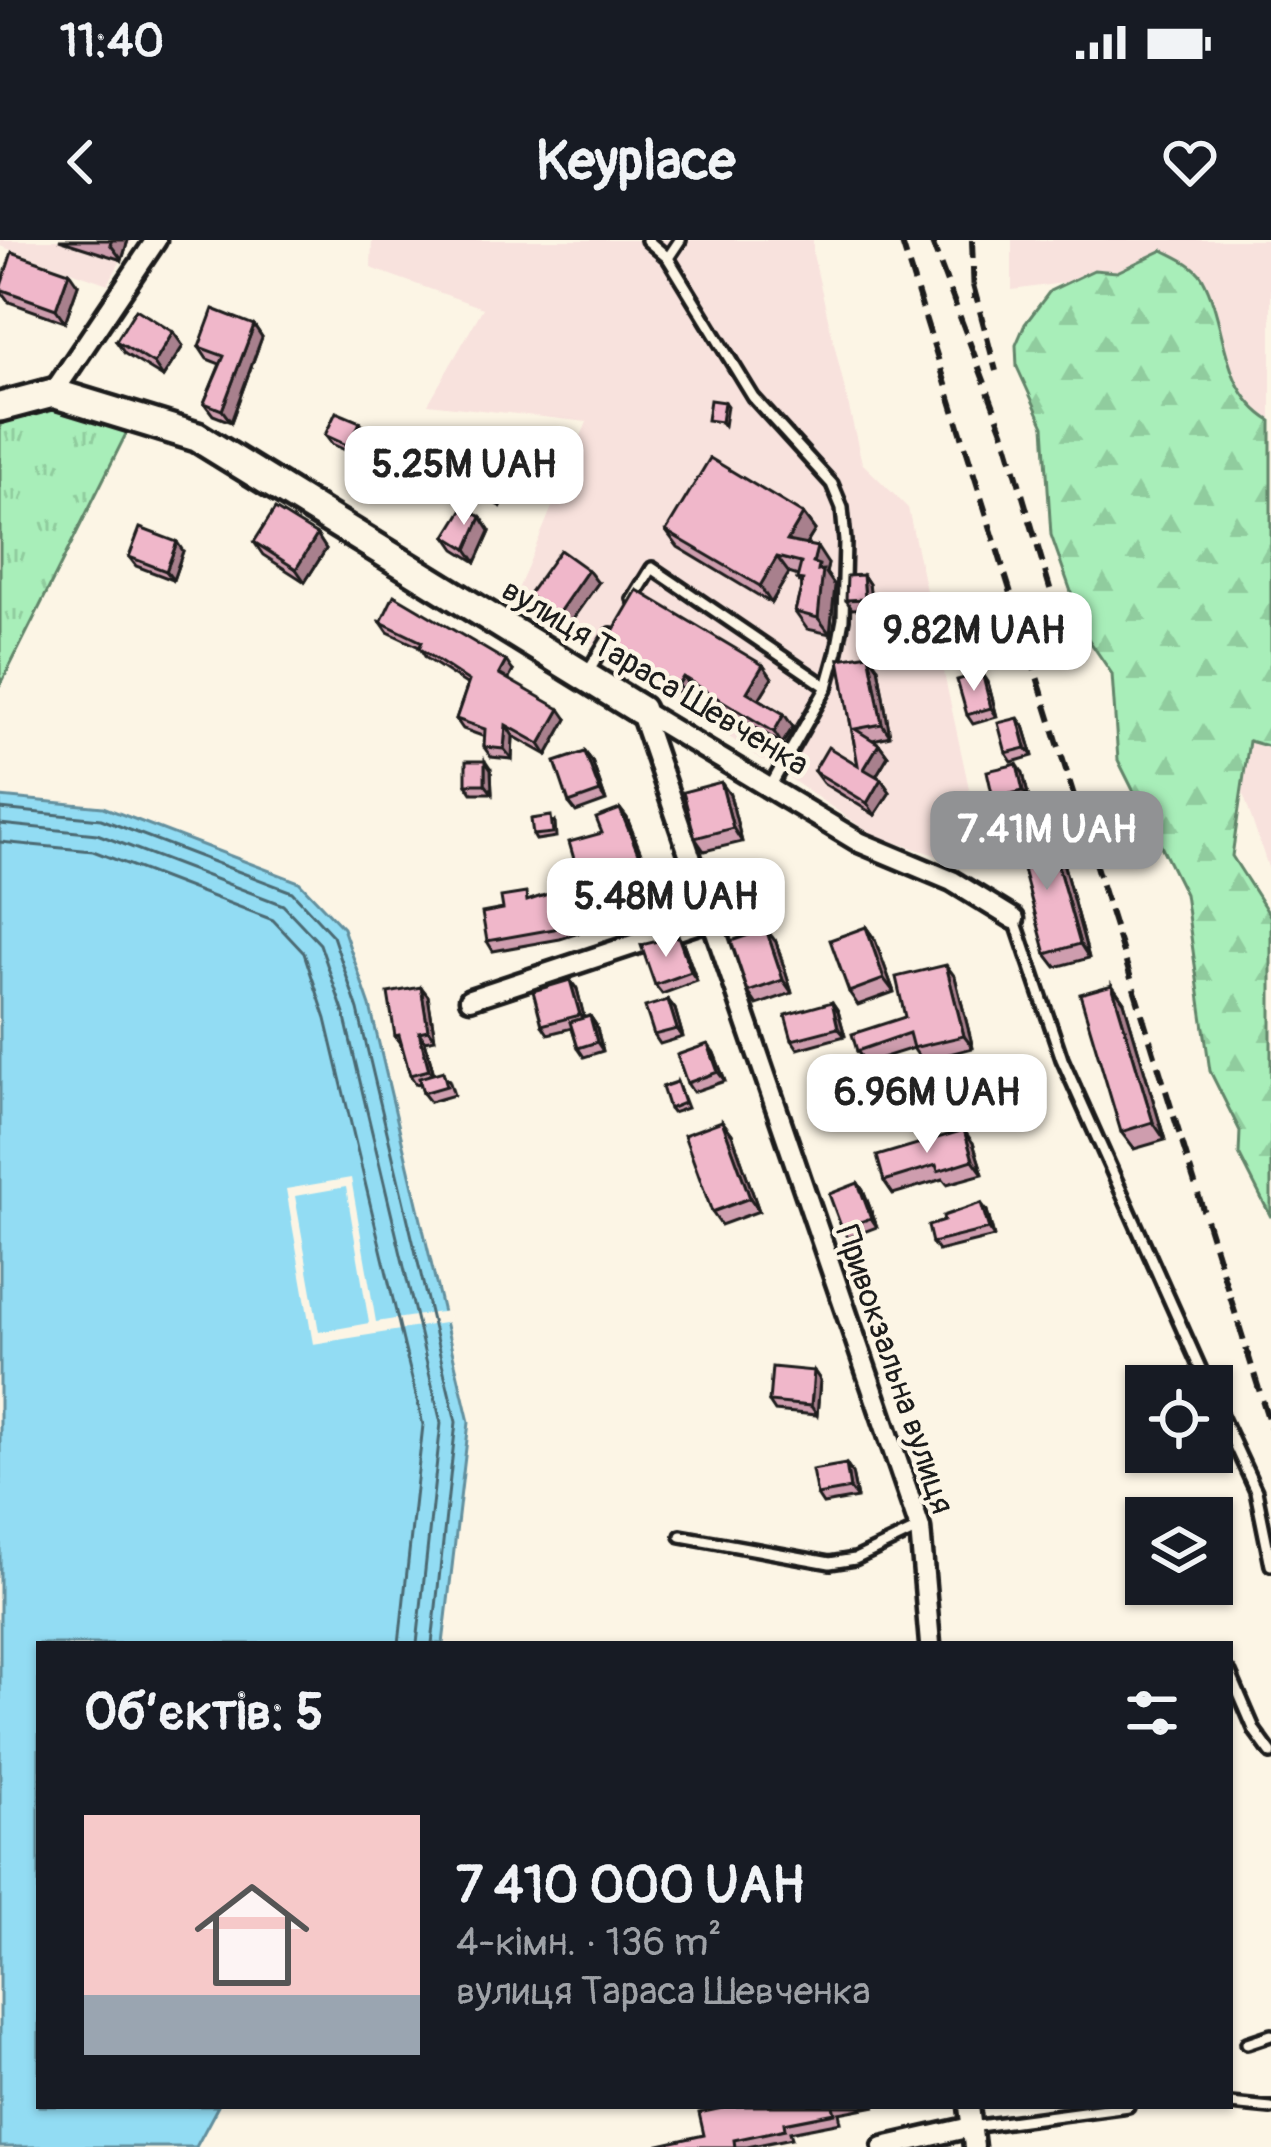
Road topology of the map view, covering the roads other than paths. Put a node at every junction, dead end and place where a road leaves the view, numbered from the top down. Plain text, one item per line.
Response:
1 (156, 240) edge
2 (647, 240) edge
3 (680, 240) edge
4 (668, 258) junction
5 (53, 394) junction
6 (0, 407) edge
7 (630, 604) edge
8 (618, 622) edge
9 (585, 675) junction
10 (826, 687) junction
11 (640, 710) junction
12 (770, 787) junction
13 (711, 919) junction
14 (1014, 919) joint
15 (470, 999) dead end
16 (1199, 1365) edge
17 (1233, 1441) edge
18 (920, 1528) junction
19 (681, 1536) dead end
20 (1271, 1565) edge
21 (930, 1641) edge
22 (1233, 1680) edge
23 (1271, 1753) edge
24 (1271, 2035) edge
25 (1247, 2043) dead end
26 (1233, 2104) edge
27 (1271, 2108) edge
28 (1114, 2109) edge
29 (972, 2137) edge
30 (883, 2147) edge

1 - 5 street
2 - 4 lane
3 - 4 lane
4 - 10 lane
5 - 6 street
5 - 9 street, вулиця Тараса Шевченка
7 - 10 lane
8 - 9 lane
9 - 11 street, вулиця Тараса Шевченка
10 - 12 lane
11 - 12 street, вулиця Тараса Шевченка
11 - 13 street, Привокзальна вулиця
12 - 14 street, вулиця Тараса Шевченка
13 - 15 street
13 - 18 street, Привокзальна вулиця
14 - 16 lane
17 - 20 lane
18 - 19 lane
18 - 21 street, Привокзальна вулиця
22 - 23 lane
24 - 25 lane
26 - 27 lane
28 - 29 lane
29 - 30 street

